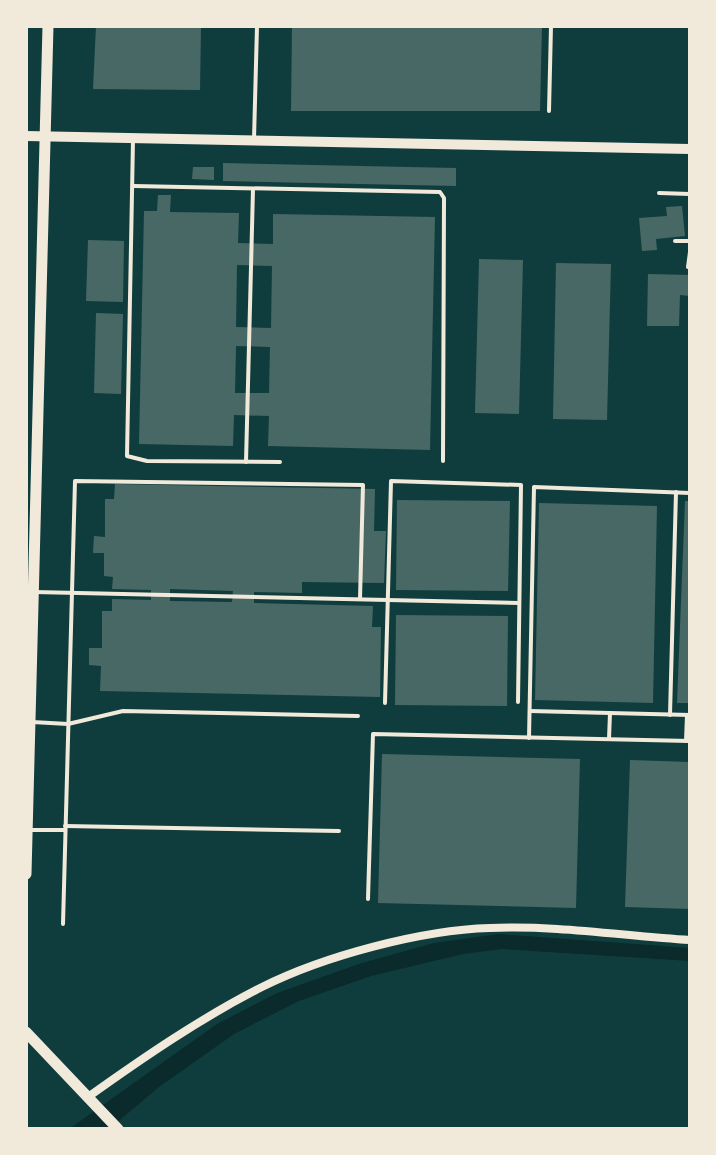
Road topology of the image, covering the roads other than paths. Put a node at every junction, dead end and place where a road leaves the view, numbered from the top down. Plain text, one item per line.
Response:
1 (48, 26) edge
2 (257, 26) edge
3 (551, 26) edge
4 (549, 111) dead end
5 (26, 136) edge
6 (45, 136) junction
7 (133, 138) junction
8 (254, 141) junction
9 (690, 149) edge
10 (134, 186) junction
11 (253, 189) junction
12 (659, 193) dead end
13 (690, 194) edge
14 (675, 241) dead end
15 (690, 241) edge
16 (690, 252) edge
17 (688, 267) dead end
18 (443, 461) dead end
19 (246, 462) junction
20 (280, 462) dead end
21 (676, 492) junction
22 (690, 493) edge
23 (30, 568) edge
24 (33, 592) junction
25 (72, 593) junction
26 (360, 599) junction
27 (388, 600) junction
28 (519, 603) junction
29 (28, 697) edge
30 (518, 702) dead end
31 (385, 703) dead end
32 (530, 711) junction
33 (610, 713) junction
34 (670, 715) junction
35 (688, 715) edge
36 (358, 716) dead end
37 (30, 722) junction
38 (68, 724) junction
39 (529, 738) junction
40 (609, 739) junction
41 (688, 741) edge
42 (65, 828) junction
43 (27, 830) edge
44 (339, 831) dead end
45 (26, 874) edge
46 (368, 899) dead end
47 (63, 924) dead end
48 (690, 940) edge
49 (26, 1032) edge
50 (88, 1097) junction
51 (118, 1129) edge

1 - 6 main road
2 - 8 lane
3 - 4 lane
5 - 6 street
6 - 7 street
6 - 23 main road
7 - 8 street
7 - 10 lane
8 - 9 street
10 - 11 lane
10 - 19 lane
11 - 18 lane
11 - 19 lane
12 - 13 lane
14 - 15 lane
16 - 17 lane
19 - 20 lane
21 - 22 lane
21 - 32 lane
21 - 34 lane
23 - 24 main road
24 - 25 lane
24 - 29 main road
25 - 26 lane
25 - 26 lane
25 - 38 lane
26 - 27 lane
27 - 28 lane
27 - 28 lane
27 - 31 lane
28 - 30 lane
29 - 37 main road
32 - 33 lane
32 - 39 lane
33 - 34 lane
33 - 40 lane
34 - 35 lane
35 - 41 lane
36 - 38 lane
37 - 38 lane
37 - 43 main road
38 - 42 lane
39 - 40 lane
39 - 46 lane
40 - 41 lane
42 - 43 lane
42 - 44 lane
42 - 47 lane
43 - 45 main road
48 - 50 street
49 - 50 main road
50 - 51 main road

